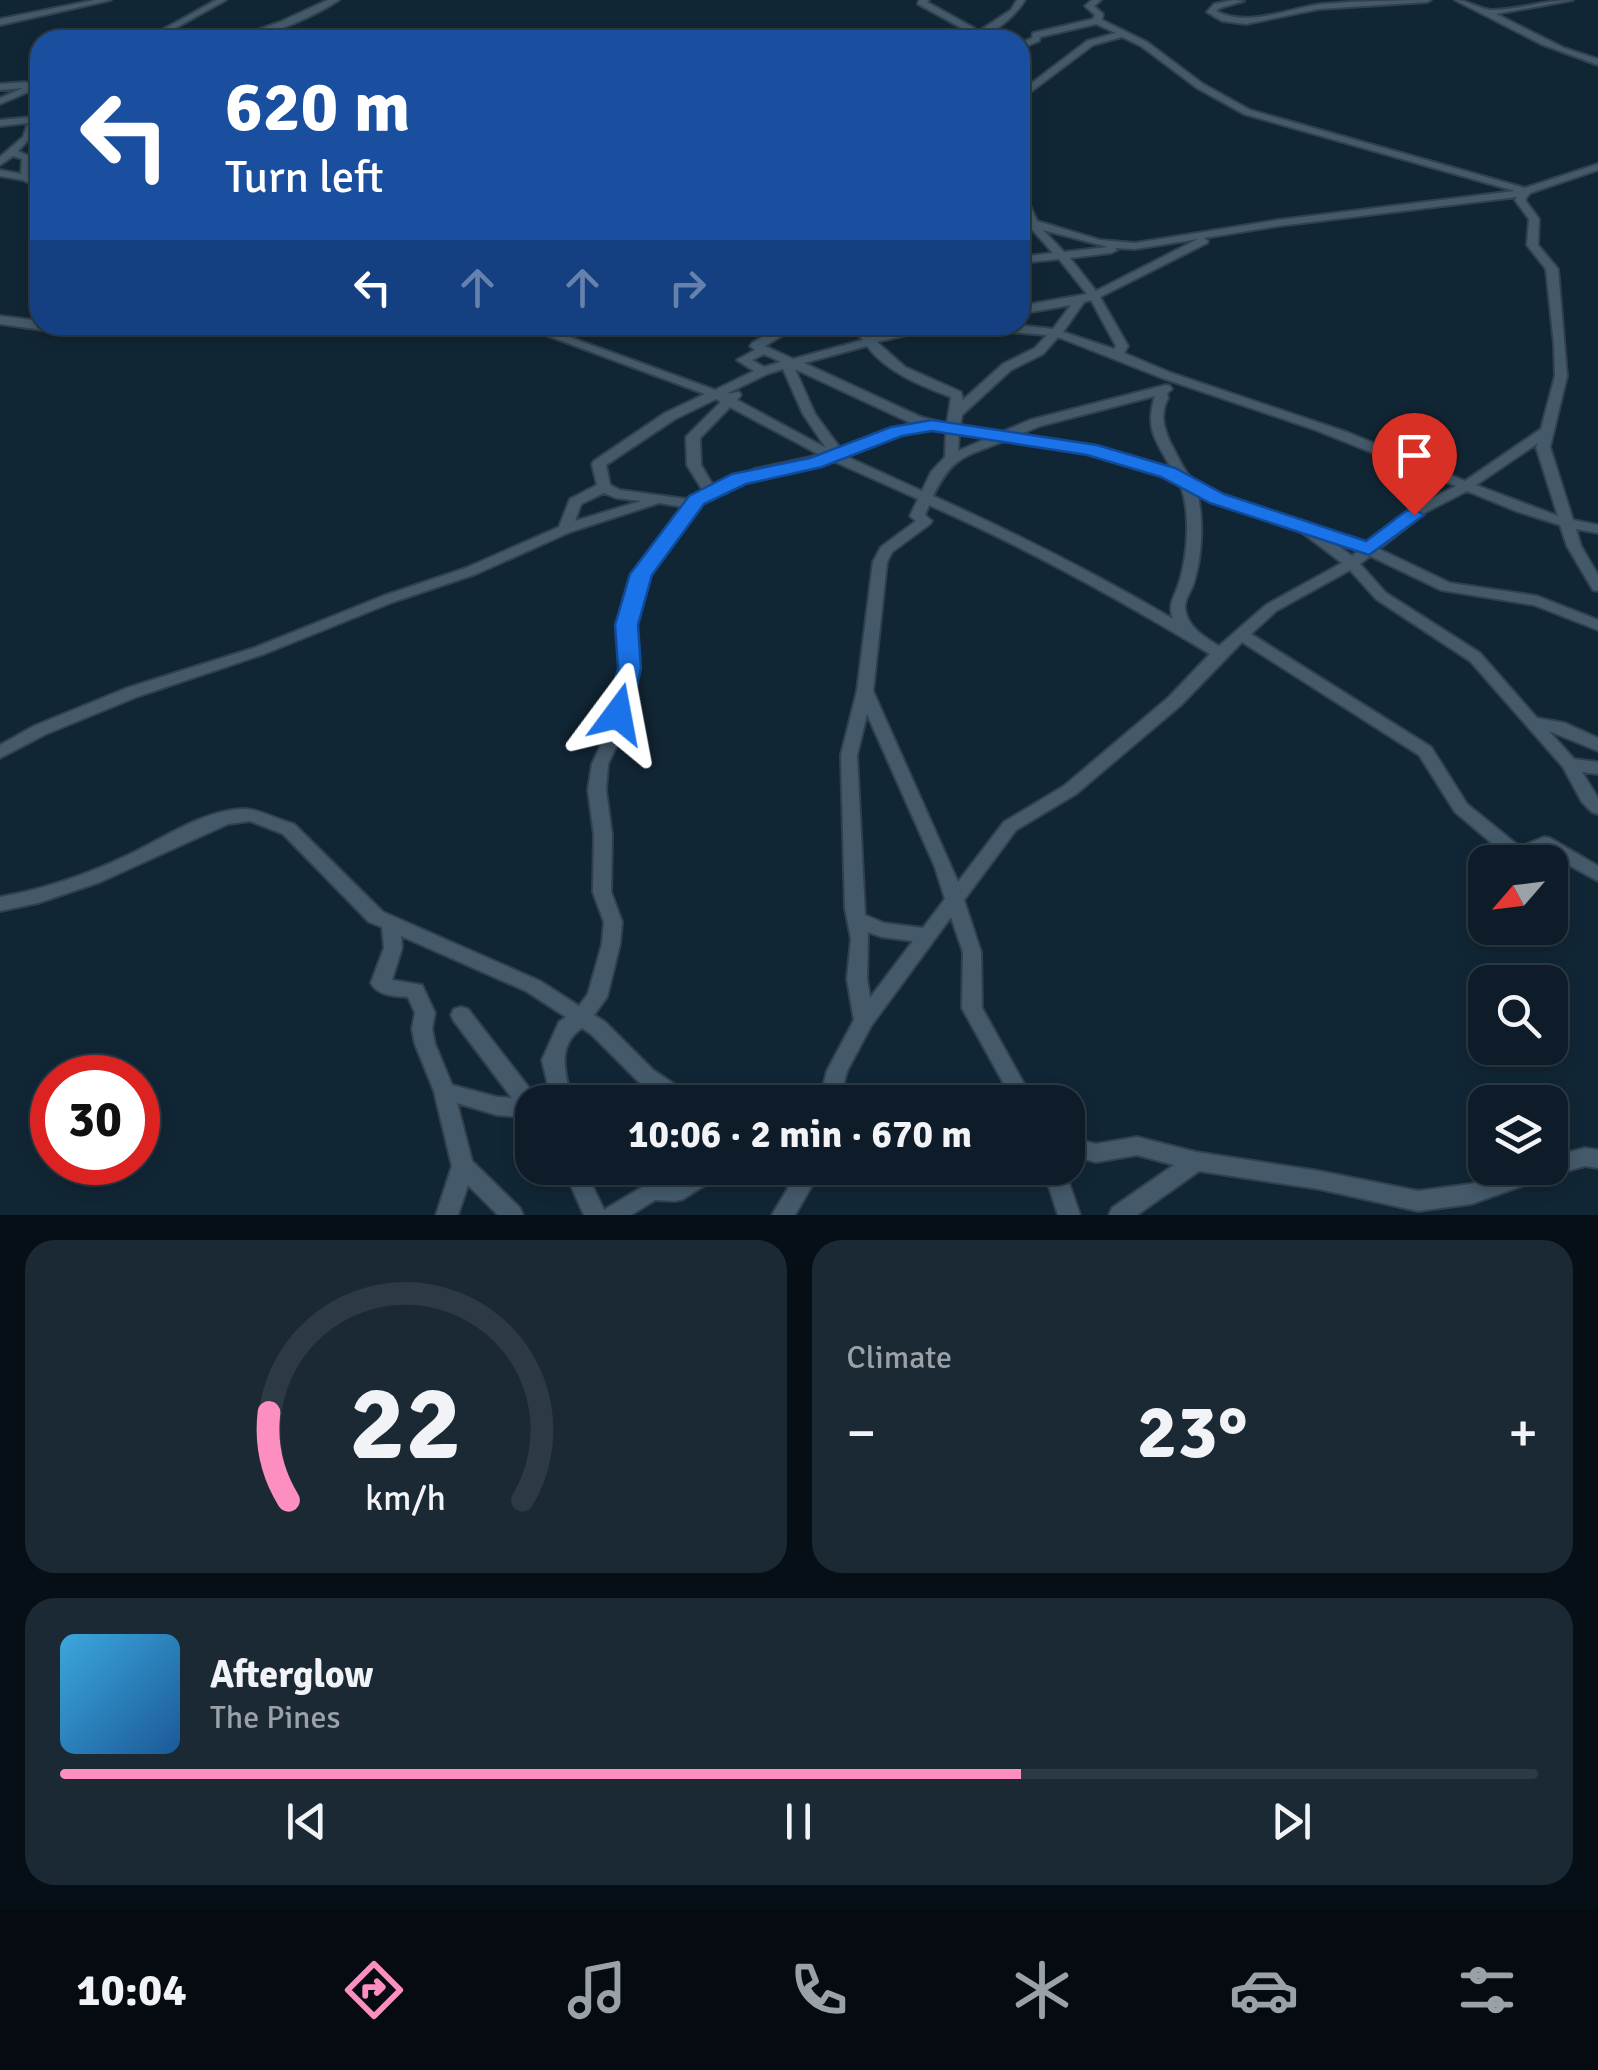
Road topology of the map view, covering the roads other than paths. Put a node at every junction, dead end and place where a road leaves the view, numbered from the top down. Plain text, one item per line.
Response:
1 (107, 0) edge
2 (222, 0) edge
3 (336, 0) edge
4 (924, 0) edge
5 (1021, 0) edge
6 (1077, 0) edge
7 (1427, 0) edge
8 (1459, 0) edge
9 (1569, 0) edge
10 (1240, 1) edge
11 (1093, 3) edge
12 (1489, 13) junction
13 (1097, 21) junction
14 (0, 22) edge
15 (166, 30) edge
16 (264, 30) edge
17 (972, 30) edge
18 (986, 30) edge
19 (1123, 34) junction
20 (1030, 42) edge
21 (1598, 62) edge
22 (30, 85) edge
23 (0, 87) edge
24 (30, 88) edge
25 (1030, 89) edge
26 (0, 102) edge
27 (30, 120) edge
28 (0, 122) edge
29 (30, 127) edge
30 (13, 153) junction
31 (0, 162) edge
32 (1598, 168) edge
33 (0, 172) edge
34 (26, 178) junction
35 (30, 180) edge
36 (1525, 192) junction
37 (1030, 224) edge
38 (1030, 227) edge
39 (1220, 233) junction
40 (1135, 246) junction
41 (1063, 257) junction
42 (1030, 259) edge
43 (1085, 298) junction
44 (1030, 308) edge
45 (0, 320) edge
46 (30, 323) edge
47 (1030, 331) edge
48 (1054, 333) junction
49 (552, 335) edge
50 (774, 335) edge
51 (850, 335) edge
52 (863, 335) edge
53 (762, 351) junction
54 (1118, 354) junction
55 (787, 364) junction
56 (763, 371) junction
57 (1183, 381) junction
58 (1160, 391) junction
59 (725, 398) junction
60 (954, 422) junction
61 (932, 426) junction
62 (1544, 432) junction
63 (1004, 438) junction
64 (837, 457) junction
65 (952, 458) junction
66 (1187, 484) junction
67 (1464, 486) junction
68 (604, 487) junction
69 (704, 496) junction
70 (928, 498) junction
71 (667, 503) junction
72 (1301, 524) junction
73 (1566, 524) junction
74 (1598, 529) edge
75 (565, 530) junction
76 (1369, 549) junction
77 (1352, 563) junction
78 (1598, 588) edge
79 (1598, 625) edge
80 (1241, 634) junction
81 (1202, 643) junction
82 (1220, 653) junction
83 (866, 690) junction
84 (1532, 722) junction
85 (1598, 745) edge
86 (0, 752) edge
87 (1569, 764) junction
88 (1598, 768) edge
89 (1598, 808) edge
90 (1598, 874) edge
91 (955, 900) junction
92 (0, 904) edge
93 (857, 920) junction
94 (391, 925) junction
95 (926, 935) junction
96 (461, 1015) dead end
97 (582, 1017) junction
98 (864, 1020) junction
99 (558, 1085) edge
100 (660, 1085) edge
101 (833, 1085) edge
102 (1015, 1085) edge
103 (515, 1086) edge
104 (444, 1090) junction
105 (515, 1107) edge
106 (1085, 1151) edge
107 (1598, 1160) edge
108 (1196, 1161) junction
109 (1568, 1161) edge
110 (463, 1166) junction
111 (582, 1185) edge
112 (687, 1185) edge
113 (801, 1185) edge
114 (1059, 1185) edge
115 (1497, 1185) edge
116 (446, 1215) edge
117 (512, 1215) edge
118 (595, 1215) edge
119 (612, 1215) edge
120 (782, 1215) edge
121 (1069, 1215) edge
122 (1120, 1215) edge

1 - 14 street
2 - 15 street
3 - 16 street
4 - 17 street
5 - 18 street
6 - 11 street
7 - 10 street
8 - 12 street
9 - 12 street
11 - 13 street
12 - 21 street
13 - 19 street
13 - 20 street
19 - 25 street
19 - 36 street
22 - 23 street
24 - 26 street
27 - 28 street
29 - 30 street
30 - 31 street
30 - 34 street
32 - 36 street
33 - 34 street
34 - 35 street
36 - 39 street
36 - 62 street
37 - 40 street
38 - 41 street
39 - 40 street
39 - 43 street
40 - 41 street
41 - 42 street
41 - 43 street
43 - 44 street
43 - 48 street
43 - 54 street
45 - 46 street
47 - 48 street
48 - 54 street
48 - 60 street
49 - 59 street
50 - 53 street
51 - 55 street
52 - 60 street
53 - 55 street
53 - 56 street
54 - 57 street
55 - 56 street
55 - 61 street
55 - 64 street
56 - 59 street
57 - 58 street
57 - 67 street
58 - 63 street
58 - 66 street
59 - 64 street
59 - 68 street
59 - 69 street
60 - 61 street
60 - 63 street
60 - 65 street
61 - 64 street
62 - 67 street
62 - 73 street
63 - 65 street
63 - 66 street
64 - 69 street
64 - 70 street
65 - 70 street
66 - 72 street
66 - 81 street
67 - 73 street
67 - 76 street
68 - 71 street
68 - 75 street
69 - 71 street
69 - 97 street
70 - 81 street
70 - 83 street
71 - 75 street
72 - 76 street
72 - 77 street
73 - 74 street
73 - 78 street
75 - 86 street
76 - 77 street
76 - 79 street
77 - 80 street
77 - 84 street
80 - 82 street
80 - 90 street
81 - 82 street
82 - 91 street
83 - 91 street
83 - 93 street
84 - 85 street
84 - 87 street
87 - 88 street
87 - 89 street
91 - 95 street
91 - 102 street
92 - 94 street
93 - 95 street
93 - 98 street
94 - 97 street
94 - 104 street
95 - 98 street
96 - 103 street
97 - 99 street
97 - 100 street
98 - 101 street
104 - 105 street
104 - 110 street
106 - 108 street
107 - 109 street
108 - 115 street
108 - 122 street
110 - 116 street
110 - 117 street
111 - 118 street
112 - 119 street
113 - 120 street
114 - 121 street

